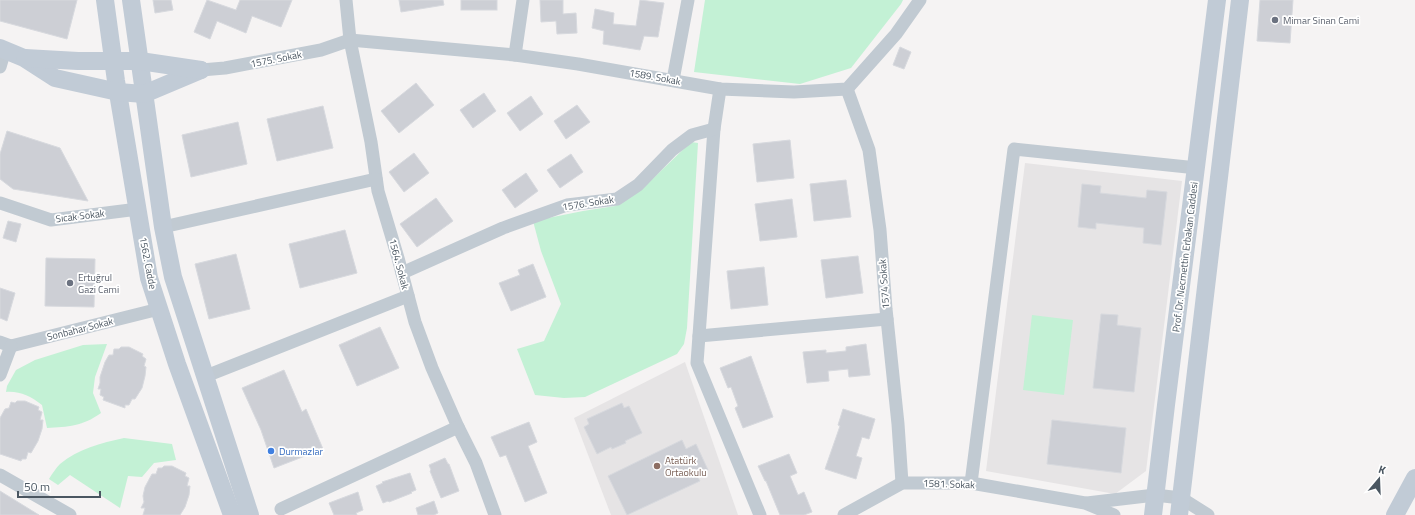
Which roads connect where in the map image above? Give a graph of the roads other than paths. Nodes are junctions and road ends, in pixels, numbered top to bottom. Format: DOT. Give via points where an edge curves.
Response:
graph roads {
  1 [pos="105,0"];
  2 [pos="131,0"];
  3 [pos="346,0"];
  4 [pos="523,0"];
  5 [pos="688,0"];
  6 [pos="920,0"];
  7 [pos="1217,0"];
  8 [pos="1240,0"];
  9 [pos="350,40"];
  10 [pos="2,55"];
  11 [pos="515,55"];
  12 [pos="24,58"];
  13 [pos="140,61"];
  14 [pos="113,62"];
  15 [pos="201,70"];
  16 [pos="673,80"];
  17 [pos="720,89"];
  18 [pos="847,89"];
  19 [pos="118,92"];
  20 [pos="144,94"];
  21 [pos="714,129"];
  22 [pos="1197,168"];
  23 [pos="376,179"];
  24 [pos="0,202"];
  25 [pos="138,209"];
  26 [pos="163,227"];
  27 [pos="402,273"];
  28 [pos="408,296"];
  29 [pos="159,309"];
  30 [pos="887,319"];
  31 [pos="699,336"];
  32 [pos="6,344"];
  33 [pos="0,375"];
  34 [pos="206,376"];
  35 [pos="458,428"];
  36 [pos="0,475"];
  37 [pos="902,483"];
  38 [pos="971,483"];
  39 [pos="1413,484"];
  40 [pos="1155,495"];
  41 [pos="1085,503"];
  42 [pos="1180,506"];
  43 [pos="281,509"];
  44 [pos="70,515"];
  45 [pos="232,515"];
  46 [pos="250,515"];
  47 [pos="495,515"];
  48 [pos="760,515"];
  49 [pos="844,515"];
  50 [pos="1114,515"];
  51 [pos="1153,515"];
  52 [pos="1208,515"];
  53 [pos="1395,515"];
  1 -- 14 [label="main road, 1562. Cadde"];
  2 -- 13 [label="main road"];
  3 -- 9 [label="street, 1564. Sokak"];
  4 -- 11 [label="street"];
  5 -- 16 [label="street"];
  6 -- 18 [label="street" via="896,34"];
  7 -- 22 [label="main road, Prof. Dr. Necmettin Erbakan Caddesi"];
  8 -- 42 [label="main road"];
  9 -- 11 [label="street, 1589. Sokak"];
  9 -- 15 [label="street, 1575. Sokak" via="321,50"];
  9 -- 23 [label="street, 1564. Sokak"];
  10 -- 12 [label="main road"];
  11 -- 16 [label="street, 1589. Sokak"];
  12 -- 14 [label="main road"];
  12 -- 19 [label="main road" via="55,78"];
  13 -- 14 [label="main road"];
  13 -- 15 [label="main road"];
  13 -- 20 [label="main road"];
  14 -- 19 [label="main road, 1562. Cadde"];
  15 -- 20 [label="main road"];
  16 -- 17 [label="street, 1589. Sokak"];
  17 -- 18 [label="street, 1589. Sokak" via="794,92"];
  17 -- 21 [label="street"];
  18 -- 30 [label="street, 1574 Sokak" via="869,150 880,230"];
  19 -- 20 [label="main road"];
  19 -- 25 [label="main road, 1562. Cadde"];
  20 -- 26 [label="main road"];
  21 -- 27 [label="street, 1576. Sokak" via="692,135 672,150 638,185 617,199 567,205 503,228"];
  21 -- 31 [label="street"];
  22 -- 38 [label="street" via="1014,149"];
  22 -- 40 [label="main road, Prof. Dr. Necmettin Erbakan Caddesi"];
  23 -- 26 [label="street"];
  23 -- 27 [label="street, 1564. Sokak"];
  24 -- 25 [label="street, Sıcak Sokak" via="51,220"];
  25 -- 29 [label="main road, 1562. Cadde" via="149,278"];
  26 -- 34 [label="main road" via="173,277"];
  27 -- 28 [label="street, 1564. Sokak"];
  28 -- 34 [label="street"];
  28 -- 35 [label="street, 1564. Sokak" via="432,368"];
  29 -- 32 [label="street, Sonbahar Sokak"];
  29 -- 45 [label="main road, 1562. Cadde"];
  30 -- 31 [label="street"];
  30 -- 37 [label="street, 1574 Sokak"];
  31 -- 48 [label="street" via="697,363"];
  32 -- 33 [label="street"];
  34 -- 46 [label="main road"];
  35 -- 43 [label="street"];
  35 -- 47 [label="street, 1564. Sokak" via="476,463"];
  36 -- 44 [label="street"];
  37 -- 38 [label="street, 1581. Sokak"];
  37 -- 49 [label="street, 1581. Sokak"];
  38 -- 41 [label="street, 1581. Sokak"];
  39 -- 53 [label="main road"];
  40 -- 41 [label="street"];
  40 -- 42 [label="street"];
  40 -- 51 [label="main road, Prof. Dr. Necmettin Erbakan Caddesi"];
  41 -- 50 [label="street"];
  42 -- 52 [label="street"];
}
